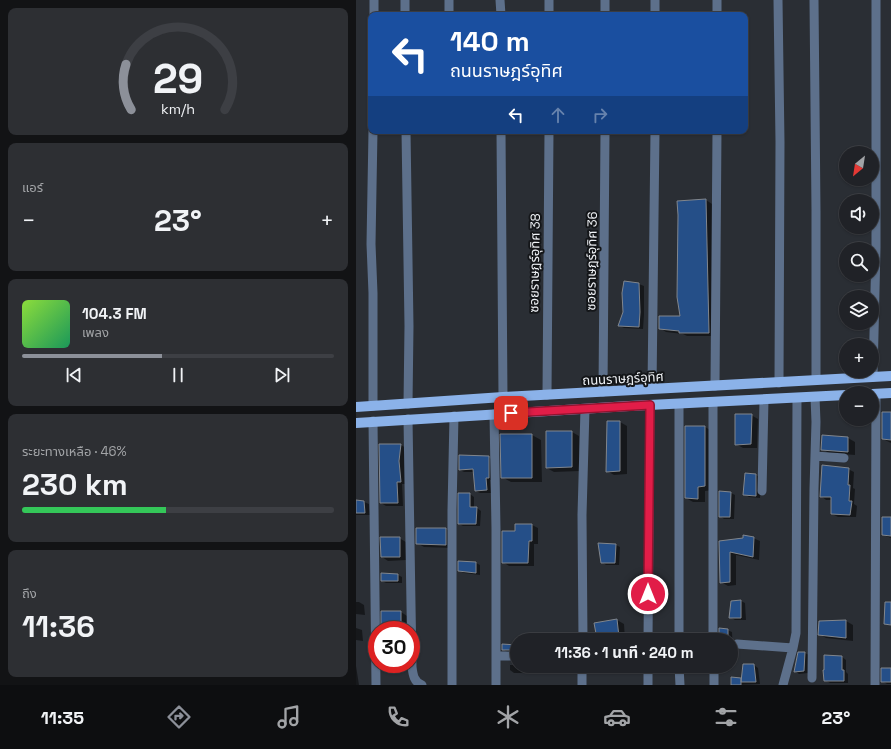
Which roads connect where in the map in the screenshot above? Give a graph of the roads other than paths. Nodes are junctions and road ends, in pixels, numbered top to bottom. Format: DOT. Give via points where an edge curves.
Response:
graph roads {
  1 [pos="374,0"];
  2 [pos="405,0"];
  3 [pos="449,0"];
  4 [pos="500,0"];
  5 [pos="549,0"];
  6 [pos="605,0"];
  7 [pos="655,0"];
  8 [pos="717,0"];
  9 [pos="778,0"];
  10 [pos="814,0"];
  11 [pos="876,0"];
  12 [pos="374,12"];
  13 [pos="405,12"];
  14 [pos="449,12"];
  15 [pos="500,12"];
  16 [pos="549,12"];
  17 [pos="605,12"];
  18 [pos="655,12"];
  19 [pos="717,12"];
  20 [pos="373,134"];
  21 [pos="406,134"];
  22 [pos="501,134"];
  23 [pos="549,134"];
  24 [pos="605,134"];
  25 [pos="655,134"];
  26 [pos="717,134"];
  27 [pos="874,338"];
  28 [pos="891,376"];
  29 [pos="879,377"];
  30 [pos="854,378"];
  31 [pos="816,380"];
  32 [pos="779,383"];
  33 [pos="715,386"];
  34 [pos="652,389"];
  35 [pos="603,392"];
  36 [pos="891,393"];
  37 [pos="879,394"];
  38 [pos="546,395"];
  39 [pos="839,396"];
  40 [pos="503,397"];
  41 [pos="815,397"];
  42 [pos="797,398"];
  43 [pos="764,400"];
  44 [pos="713,403"];
  45 [pos="408,404"];
  46 [pos="679,404"];
  47 [pos="650,405"];
  48 [pos="373,406"];
  49 [pos="356,407"];
  50 [pos="585,409"];
  51 [pos="494,414"];
  52 [pos="454,416"];
  53 [pos="408,419"];
  54 [pos="373,421"];
  55 [pos="356,423"];
  56 [pos="874,426"];
  57 [pos="815,456"];
  58 [pos="844,458"];
  59 [pos="762,491"];
  60 [pos="583,633"];
  61 [pos="648,633"];
  62 [pos="679,633"];
  63 [pos="713,633"];
  64 [pos="738,644"];
  65 [pos="794,648"];
  66 [pos="496,656"];
  67 [pos="510,656"];
  68 [pos="582,673"];
  69 [pos="648,673"];
  70 [pos="679,673"];
  71 [pos="714,673"];
  72 [pos="812,678"];
  73 [pos="376,685"];
  74 [pos="422,685"];
  75 [pos="452,685"];
  76 [pos="496,685"];
  77 [pos="582,685"];
  78 [pos="648,685"];
  79 [pos="680,685"];
  80 [pos="714,685"];
  81 [pos="783,685"];
  82 [pos="875,685"];
  1 -- 12 [label="street"];
  2 -- 13 [label="street"];
  3 -- 14 [label="street"];
  4 -- 15 [label="street"];
  5 -- 16 [label="street"];
  6 -- 17 [label="street"];
  7 -- 18 [label="street"];
  8 -- 19 [label="street"];
  9 -- 32 [label="street"];
  10 -- 31 [label="street"];
  11 -- 27 [label="street"];
  20 -- 48 [label="street"];
  21 -- 45 [label="street"];
  22 -- 40 [label="street"];
  23 -- 38 [label="street, ซอยราษฎร์อุทิศ 38"];
  24 -- 35 [label="street, ซอยราษฎร์อุทิศ 36"];
  25 -- 34 [label="street"];
  26 -- 33 [label="street"];
  28 -- 29 [label="main road, ถนนราษฎร์อุทิศ"];
  30 -- 31 [label="main road, ถนนราษฎร์อุทิศ"];
  31 -- 32 [label="main road, ถนนราษฎร์อุทิศ"];
  32 -- 33 [label="main road, ถนนราษฎร์อุทิศ"];
  33 -- 34 [label="main road, ถนนราษฎร์อุทิศ"];
  34 -- 35 [label="main road, ถนนราษฎร์อุทิศ"];
  35 -- 38 [label="main road, ถนนราษฎร์อุทิศ"];
  36 -- 37 [label="main road"];
  38 -- 40 [label="main road, ถนนราษฎร์อุทิศ"];
  39 -- 41 [label="main road"];
  40 -- 45 [label="main road, ถนนราษฎร์อุทิศ"];
  41 -- 42 [label="main road"];
  41 -- 57 [label="street"];
  42 -- 43 [label="main road"];
  42 -- 65 [label="street"];
  43 -- 44 [label="main road"];
  43 -- 59 [label="street"];
  44 -- 46 [label="main road"];
  44 -- 63 [label="street"];
  45 -- 48 [label="main road, ถนนราษฎร์อุทิศ"];
  46 -- 47 [label="main road"];
  46 -- 62 [label="street"];
  47 -- 50 [label="main road"];
  47 -- 61 [label="street"];
  48 -- 49 [label="main road, ถนนราษฎร์อุทิศ"];
  50 -- 51 [label="main road"];
  50 -- 60 [label="street" via="582,515"];
  51 -- 52 [label="main road"];
  51 -- 66 [label="street"];
  52 -- 53 [label="main road"];
  52 -- 75 [label="street"];
  53 -- 54 [label="main road"];
  53 -- 74 [label="street" via="412,668 413,676 418,684"];
  54 -- 55 [label="main road"];
  54 -- 73 [label="street"];
  56 -- 82 [label="street"];
  57 -- 58 [label="street"];
  57 -- 72 [label="street"];
  64 -- 65 [label="street"];
  65 -- 81 [label="street"];
  66 -- 67 [label="street"];
  66 -- 76 [label="street"];
  68 -- 77 [label="street"];
  69 -- 78 [label="street"];
  70 -- 79 [label="street"];
  71 -- 80 [label="street"];
}
